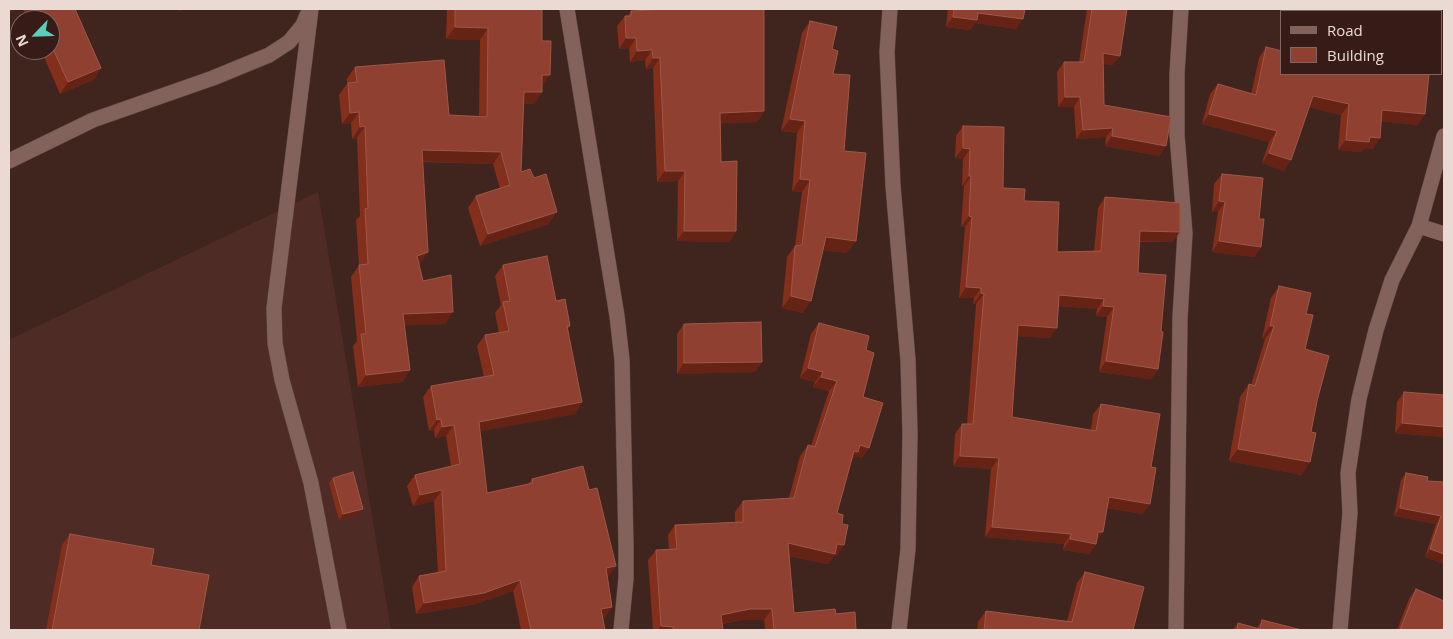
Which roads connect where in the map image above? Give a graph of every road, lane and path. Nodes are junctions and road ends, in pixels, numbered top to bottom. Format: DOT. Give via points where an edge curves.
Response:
graph roads {
  1 [pos="310,9"];
  2 [pos="567,9"];
  3 [pos="890,9"];
  4 [pos="1181,9"];
  5 [pos="1444,136"];
  6 [pos="9,160"];
  7 [pos="1419,226"];
  8 [pos="1444,234"];
  9 [pos="339,630"];
  10 [pos="621,630"];
  11 [pos="899,630"];
  12 [pos="1176,630"];
  13 [pos="1340,630"];
  1 -- 6 [label="street" via="303,25 288,42 269,55 93,120"];
  1 -- 9 [label="street" via="274,308 275,343 282,380 312,483"];
  2 -- 10 [label="street" via="622,360 626,545"];
  3 -- 11 [label="street" via="887,52 893,186 909,406 908,549"];
  4 -- 12 [label="street" via="1177,135 1185,233 1180,328"];
  5 -- 7 [label="street"];
  7 -- 8 [label="street"];
  7 -- 13 [label="street" via="1392,280 1359,399 1348,473 1350,513"];
}
